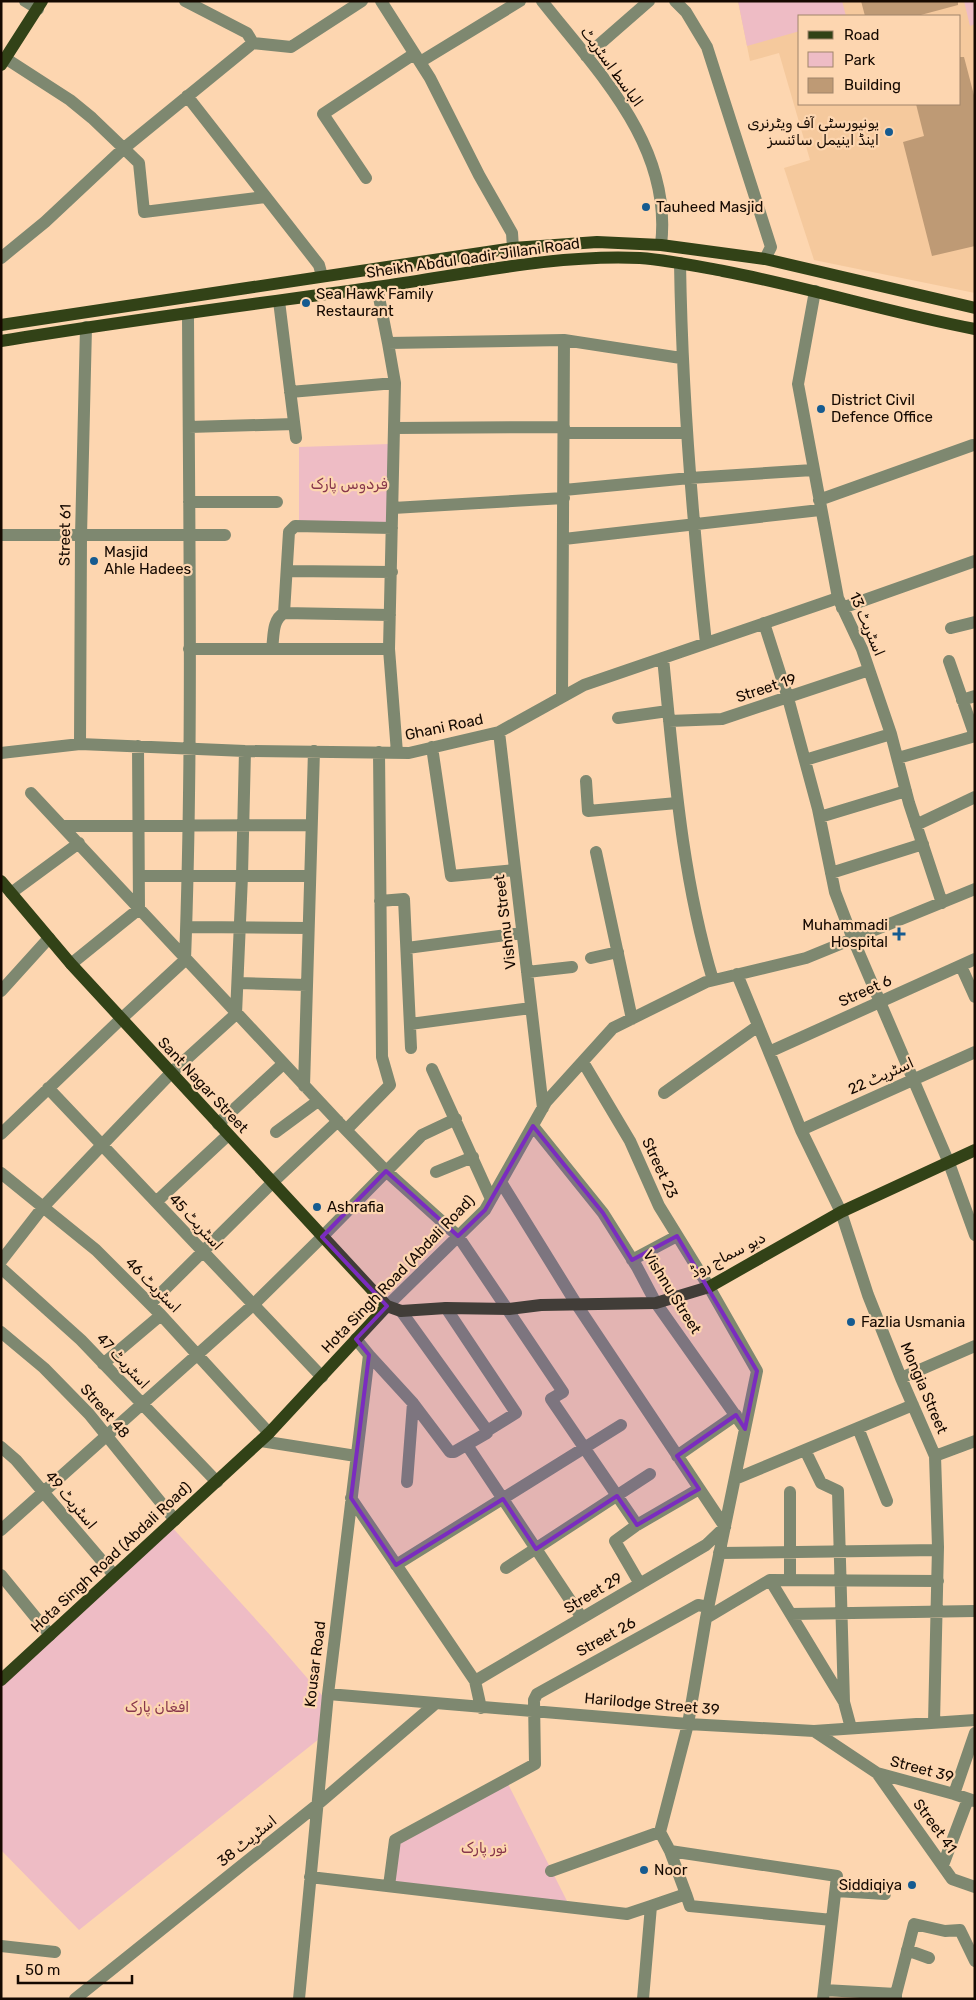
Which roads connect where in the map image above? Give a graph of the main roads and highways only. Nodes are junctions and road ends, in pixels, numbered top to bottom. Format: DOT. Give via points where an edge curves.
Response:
graph roads {
  1 [pos="40,5"];
  2 [pos="3,61"];
  3 [pos="975,308"];
  4 [pos="1,325"];
  5 [pos="975,329"];
  6 [pos="1,341"];
  7 [pos="1,881"];
  8 [pos="975,1150"];
  9 [pos="387,1306"];
  10 [pos="1,1680"];
  1 -- 2 [label="main road"];
  3 -- 4 [label="main road, Sheikh Abdul Qadir Jillani Road" via="765,259 661,244 597,242 513,248"];
  5 -- 6 [label="main road, Sheikh Abdul Qadir Jillani Road" via="815,291 641,258 567,260"];
  7 -- 9 [label="main road, Sant Nagar Street" via="71,964"];
  8 -- 9 [label="main road, دیو سماج روڈ" via="840,1212 709,1287 656,1302 401,1311"];
  9 -- 10 [label="main road, Hota Singh Road (Abdali Road)" via="265,1437"];
}
